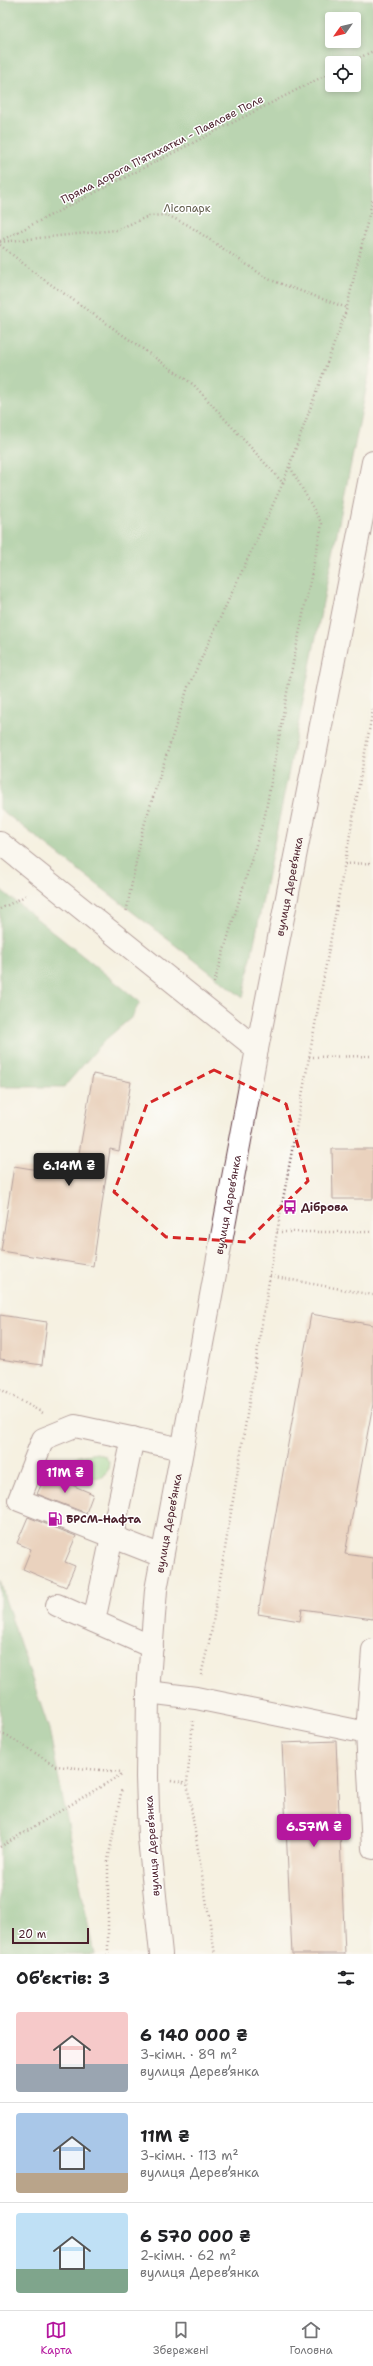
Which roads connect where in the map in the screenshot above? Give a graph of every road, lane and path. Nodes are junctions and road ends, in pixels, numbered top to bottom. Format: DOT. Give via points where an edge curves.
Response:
graph roads {
  1 [pos="373,51"];
  2 [pos="361,57"];
  3 [pos="325,76"];
  4 [pos="373,198"];
  5 [pos="0,243"];
  6 [pos="347,308"];
  7 [pos="373,462"];
  8 [pos="289,465"];
  9 [pos="283,482"];
  10 [pos="373,709"];
  11 [pos="0,843"];
  12 [pos="373,863"];
  13 [pos="345,864"];
  14 [pos="122,940"];
  15 [pos="206,1009"];
  16 [pos="256,1049"];
  17 [pos="373,1056"];
  18 [pos="309,1057"];
  19 [pos="277,1232"];
  20 [pos="373,1232"];
  21 [pos="270,1276"];
  22 [pos="373,1295"];
  23 [pos="0,1389"];
  24 [pos="75,1426"];
  25 [pos="133,1438"];
  26 [pos="182,1449"];
  27 [pos="113,1537"];
  28 [pos="162,1556"];
  29 [pos="58,1605"];
  30 [pos="94,1621"];
  31 [pos="152,1647"];
  32 [pos="373,1650"];
  33 [pos="148,1692"];
  34 [pos="196,1698"];
  35 [pos="367,1733"];
  36 [pos="0,1734"];
  37 [pos="125,1772"];
  38 [pos="123,1780"];
  39 [pos="122,1787"];
  40 [pos="0,1847"];
  41 [pos="373,1848"];
  42 [pos="108,1954"];
  43 [pos="161,1954"];
  44 [pos="215,1954"];
  1 -- 2 [label="path"];
  3 -- 5 [label="path, Пряма дорога П'ятихатки - Павлове Поле"];
  4 -- 6 [label="path"];
  5 -- 6 [label="path" via="116,230 149,216 167,215 188,225 268,279"];
  5 -- 9 [label="path" via="39,276 194,385"];
  6 -- 8 [label="path"];
  7 -- 16 [label="main road, вулиця Дерев’янка"];
  8 -- 9 [label="path"];
  8 -- 15 [label="path" via="322,524 288,687 265,815"];
  9 -- 14 [label="path" via="188,687 142,832"];
  10 -- 13 [label="path"];
  11 -- 14 [label="main road"];
  12 -- 13 [label="path"];
  13 -- 18 [label="path"];
  14 -- 15 [label="main road"];
  15 -- 16 [label="main road"];
  16 -- 26 [label="main road, вулиця Дерев’янка"];
  17 -- 18 [label="path"];
  18 -- 19 [label="path"];
  19 -- 20 [label="path"];
  19 -- 21 [label="path"];
  21 -- 22 [label="path"];
  21 -- 34 [label="path" via="211,1634"];
  23 -- 24 [label="path" via="38,1410"];
  24 -- 25 [label="main road"];
  24 -- 27 [label="main road" via="43,1439 19,1500"];
  25 -- 26 [label="main road"];
  25 -- 27 [label="main road"];
  26 -- 28 [label="main road, вулиця Дерев’янка"];
  27 -- 28 [label="main road"];
  27 -- 30 [label="main road"];
  28 -- 31 [label="main road, вулиця Дерев’янка" via="156,1590"];
  29 -- 30 [label="main road"];
  30 -- 31 [label="main road"];
  31 -- 33 [label="main road, вулиця Дерев’янка"];
  32 -- 35 [label="main road"];
  33 -- 34 [label="main road"];
  33 -- 43 [label="main road, вулиця Дерев’янка" via="149,1838"];
  34 -- 35 [label="main road"];
  34 -- 44 [label="path" via="187,1783"];
  35 -- 41 [label="main road"];
  36 -- 37 [label="path" via="8,1736 56,1766"];
  37 -- 38 [label="path"];
  37 -- 40 [label="path"];
  39 -- 42 [label="path" via="108,1860"];
}
